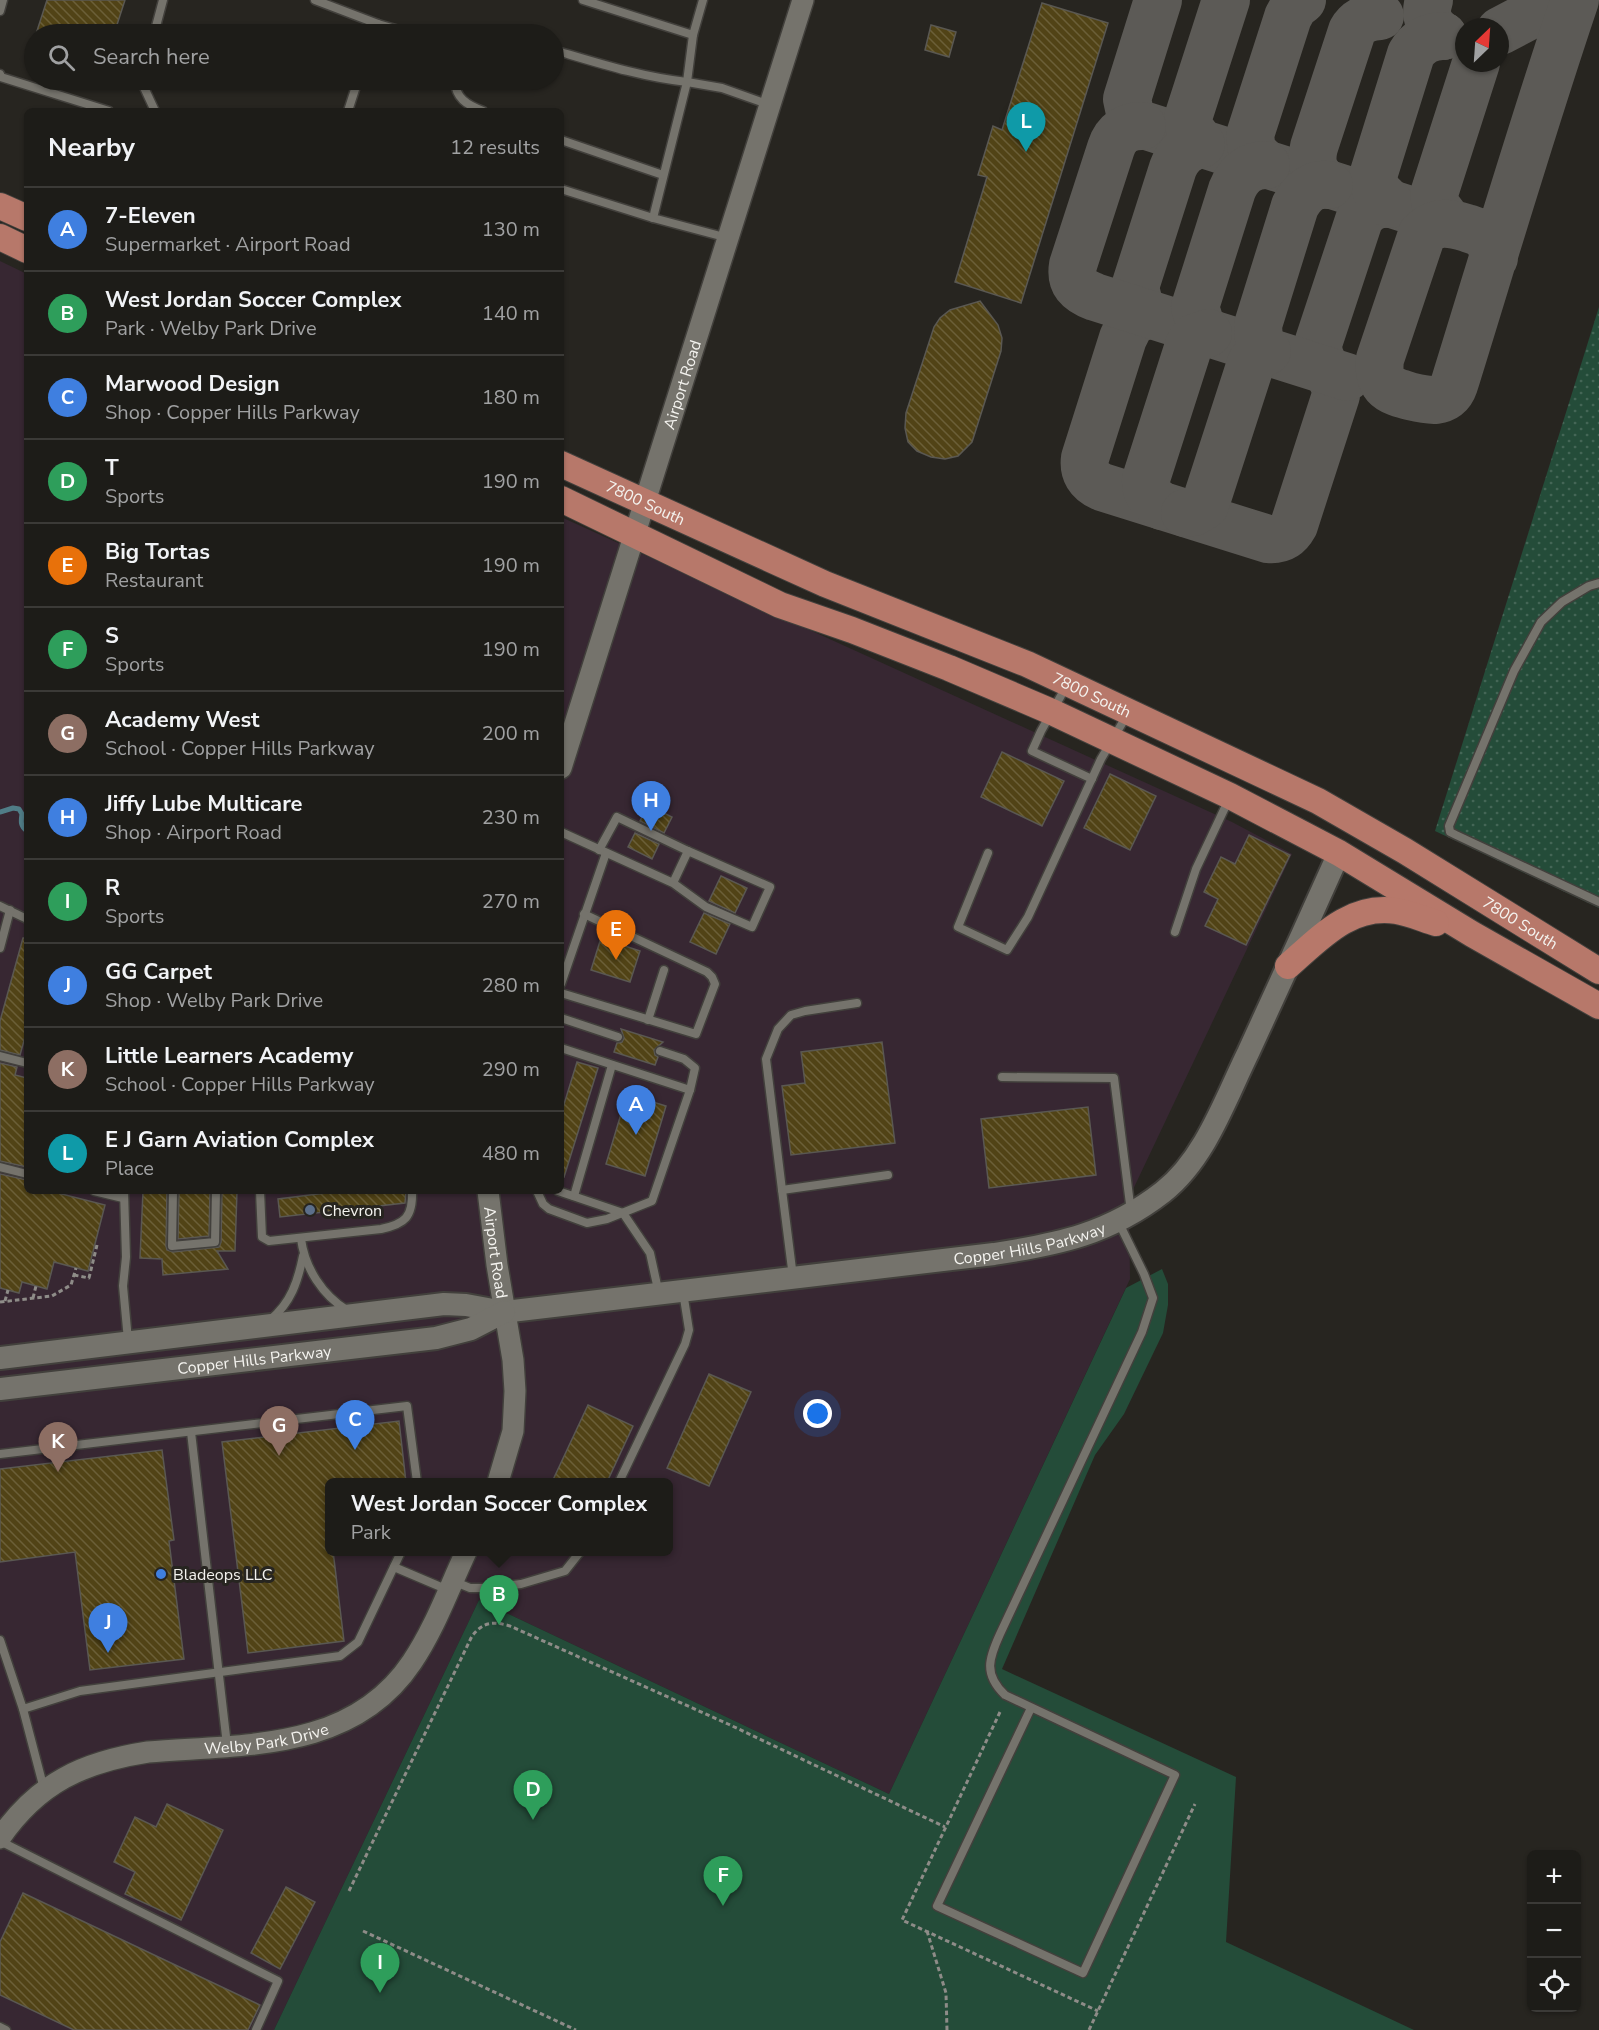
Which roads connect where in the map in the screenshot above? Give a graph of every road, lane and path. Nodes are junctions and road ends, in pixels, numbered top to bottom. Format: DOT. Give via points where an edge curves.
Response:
graph roads {
  1 [pos="3,0"];
  2 [pos="163,0"];
  3 [pos="315,0"];
  4 [pos="583,0"];
  5 [pos="703,0"];
  6 [pos="803,0"];
  7 [pos="0,11"];
  8 [pos="157,24"];
  9 [pos="378,24"];
  10 [pos="693,35"];
  11 [pos="564,53"];
  12 [pos="0,74"];
  13 [pos="687,82"];
  14 [pos="24,84"];
  15 [pos="42,90"];
  16 [pos="145,90"];
  17 [pos="355,90"];
  18 [pos="456,90"];
  19 [pos="770,105"];
  20 [pos="99,108"];
  21 [pos="154,108"];
  22 [pos="349,108"];
  23 [pos="474,108"];
  24 [pos="564,141"];
  25 [pos="663,175"];
  26 [pos="564,190"];
  27 [pos="0,206"];
  28 [pos="24,217"];
  29 [pos="653,218"];
  30 [pos="0,237"];
  31 [pos="729,238"];
  32 [pos="24,249"];
  33 [pos="564,465"];
  34 [pos="564,500"];
  35 [pos="645,501"];
  36 [pos="635,534"];
  37 [pos="1599,583"];
  38 [pos="1068,684"];
  39 [pos="1052,712"];
  40 [pos="1128,712"];
  41 [pos="1112,740"];
  42 [pos="564,759"];
  43 [pos="1092,779"];
  44 [pos="1230,796"];
  45 [pos="564,833"];
  46 [pos="603,851"];
  47 [pos="688,851"];
  48 [pos="988,853"];
  49 [pos="1339,853"];
  50 [pos="672,883"];
  51 [pos="1599,902"];
  52 [pos="0,906"];
  53 [pos="10,910"];
  54 [pos="584,914"];
  55 [pos="24,917"];
  56 [pos="1175,932"];
  57 [pos="1472,934"];
  58 [pos="1538,935"];
  59 [pos="0,948"];
  60 [pos="1288,966"];
  61 [pos="664,970"];
  62 [pos="1599,971"];
  63 [pos="564,975"];
  64 [pos="564,994"];
  65 [pos="857,1004"];
  66 [pos="1599,1006"];
  67 [pos="564,1019"];
  68 [pos="648,1020"];
  69 [pos="618,1037"];
  70 [pos="564,1049"];
  71 [pos="660,1051"];
  72 [pos="0,1056"];
  73 [pos="24,1062"];
  74 [pos="612,1065"];
  75 [pos="1002,1077"];
  76 [pos="690,1090"];
  77 [pos="0,1167"];
  78 [pos="24,1173"];
  79 [pos="888,1175"];
  80 [pos="782,1190"];
  81 [pos="564,1193"];
  82 [pos="173,1194"];
  83 [pos="216,1194"];
  84 [pos="260,1194"];
  85 [pos="412,1194"];
  86 [pos="488,1194"];
  87 [pos="538,1194"];
  88 [pos="123,1195"];
  89 [pos="574,1196"];
  90 [pos="623,1213"];
  91 [pos="1125,1217"];
  92 [pos="301,1239"];
  93 [pos="97,1245"];
  94 [pos="303,1256"];
  95 [pos="76,1268"];
  96 [pos="74,1275"];
  97 [pos="793,1277"];
  98 [pos="36,1286"];
  99 [pos="8,1290"];
  100 [pos="683,1291"];
  101 [pos="659,1294"];
  102 [pos="33,1298"];
  103 [pos="5,1301"];
  104 [pos="0,1302"];
  105 [pos="504,1312"];
  106 [pos="354,1314"];
  107 [pos="264,1324"];
  108 [pos="128,1343"];
  109 [pos="0,1358"];
  110 [pos="0,1389"];
  111 [pos="191,1432"];
  112 [pos="0,1454"];
  113 [pos="416,1478"];
  114 [pos="499,1478"];
  115 [pos="621,1478"];
  116 [pos="399,1556"];
  117 [pos="464,1556"];
  118 [pos="576,1556"];
  119 [pos="394,1567"];
  120 [pos="450,1585"];
  121 [pos="0,1640"];
  122 [pos="219,1672"];
  123 [pos="1031,1708"];
  124 [pos="23,1709"];
  125 [pos="1000,1712"];
  126 [pos="227,1746"];
  127 [pos="44,1789"];
  128 [pos="1195,1804"];
  129 [pos="945,1827"];
  130 [pos="0,1840"];
  131 [pos="349,1892"];
  132 [pos="363,1931"];
  133 [pos="927,1931"];
  134 [pos="1098,2011"];
  135 [pos="0,2027"];
  136 [pos="6,2030"];
  137 [pos="256,2030"];
  138 [pos="576,2030"];
  139 [pos="947,2030"];
  140 [pos="1089,2030"];
  1 -- 7 [label="lane"];
  2 -- 8 [label="lane"];
  3 -- 9 [label="lane"];
  4 -- 10 [label="lane"];
  5 -- 10 [label="lane"];
  6 -- 19 [label="street, Airport Road"];
  10 -- 13 [label="lane"];
  11 -- 13 [label="lane" via="623,70"];
  12 -- 14 [label="lane"];
  13 -- 19 [label="lane" via="722,88"];
  13 -- 25 [label="lane"];
  15 -- 20 [label="lane"];
  16 -- 21 [label="lane"];
  17 -- 22 [label="lane"];
  18 -- 23 [label="lane"];
  19 -- 31 [label="street, Airport Road"];
  24 -- 25 [label="lane"];
  25 -- 29 [label="lane"];
  26 -- 29 [label="lane"];
  27 -- 28 [label="main road"];
  29 -- 31 [label="lane"];
  30 -- 32 [label="main road"];
  31 -- 35 [label="street, Airport Road"];
  33 -- 35 [label="main road, 7800 South"];
  34 -- 36 [label="main road, 7800 South"];
  35 -- 36 [label="street, Airport Road"];
  35 -- 38 [label="main road, 7800 South" via="825,584"];
  36 -- 39 [label="main road, 7800 South" via="780,605 938,663"];
  36 -- 42 [label="street, Airport Road"];
  37 -- 51 [label="lane" via="1562,602 1541,622 1514,671 1449,826 1450,832"];
  38 -- 39 [label="lane"];
  38 -- 40 [label="main road, 7800 South"];
  39 -- 41 [label="main road, 7800 South"];
  39 -- 43 [label="lane" via="1032,751"];
  40 -- 41 [label="lane"];
  40 -- 58 [label="main road, 7800 South" via="1318,801"];
  41 -- 43 [label="lane"];
  41 -- 44 [label="main road, 7800 South"];
  43 -- 48 [label="lane" via="1028,917 1007,950 958,927"];
  44 -- 49 [label="main road, 7800 South"];
  44 -- 56 [label="lane" via="1196,869"];
  45 -- 46 [label="lane"];
  46 -- 47 [label="lane" via="617,817"];
  46 -- 50 [label="lane"];
  46 -- 54 [label="lane"];
  47 -- 50 [label="lane"];
  47 -- 50 [label="lane" via="770,887 752,927 706,907"];
  49 -- 57 [label="main road, 7800 South"];
  49 -- 58 [label="main road" via="1352,846 1366,848 1438,890"];
  49 -- 60 [label="main road, Copper Hills Parkway"];
  52 -- 53 [label="lane"];
  53 -- 55 [label="lane"];
  53 -- 59 [label="lane"];
  54 -- 63 [label="lane"];
  54 -- 68 [label="lane" via="712,977 715,984 696,1034"];
  57 -- 60 [label="main road" via="1396,911 1364,912 1338,923"];
  57 -- 66 [label="main road, 7800 South"];
  58 -- 62 [label="main road, 7800 South"];
  60 -- 91 [label="main road, Copper Hills Parkway" via="1229,1092 1189,1166 1163,1191"];
  61 -- 68 [label="lane"];
  64 -- 68 [label="lane"];
  65 -- 80 [label="lane" via="791,1015 778,1029 766,1059"];
  67 -- 69 [label="lane"];
  70 -- 74 [label="lane"];
  71 -- 76 [label="lane" via="693,1064"];
  72 -- 73 [label="lane"];
  74 -- 76 [label="lane"];
  74 -- 89 [label="lane"];
  75 -- 91 [label="lane" via="1114,1078"];
  76 -- 90 [label="lane" via="652,1200"];
  77 -- 78 [label="lane"];
  79 -- 80 [label="lane"];
  80 -- 97 [label="lane"];
  81 -- 89 [label="lane"];
  82 -- 83 [label="lane" via="172,1246 215,1242"];
  84 -- 92 [label="lane" via="264,1240"];
  85 -- 92 [label="lane" via="409,1214 395,1226"];
  86 -- 105 [label="street, Airport Road"];
  87 -- 90 [label="lane" via="549,1209 587,1223"];
  88 -- 108 [label="lane" via="123,1286"];
  89 -- 90 [label="lane"];
  90 -- 101 [label="lane" via="650,1253"];
  91 -- 97 [label="main road, Copper Hills Parkway" via="1091,1234 1044,1246"];
  91 -- 123 [label="lane" via="1153,1298 1142,1332 989,1662 998,1688"];
  92 -- 94 [label="lane"];
  93 -- 96 [label="path" via="89,1278"];
  94 -- 106 [label="lane" via="328,1295"];
  94 -- 107 [label="lane" via="293,1293"];
  95 -- 96 [label="path"];
  96 -- 102 [label="path" via="71,1285 52,1296"];
  97 -- 100 [label="main road, Copper Hills Parkway"];
  98 -- 102 [label="path"];
  99 -- 103 [label="path"];
  100 -- 101 [label="main road, Copper Hills Parkway"];
  100 -- 115 [label="lane" via="689,1330 685,1344"];
  101 -- 105 [label="main road, Copper Hills Parkway"];
  102 -- 103 [label="path"];
  103 -- 104 [label="path"];
  105 -- 106 [label="main road, Copper Hills Parkway" via="444,1304"];
  105 -- 110 [label="main road, Copper Hills Parkway" via="471,1329 436,1338"];
  105 -- 114 [label="street" via="513,1360 515,1416"];
  106 -- 107 [label="main road, Copper Hills Parkway"];
  107 -- 108 [label="main road, Copper Hills Parkway"];
  108 -- 109 [label="main road, Copper Hills Parkway"];
  111 -- 112 [label="lane"];
  111 -- 113 [label="lane" via="407,1406"];
  111 -- 122 [label="lane"];
  116 -- 119 [label="lane"];
  117 -- 120 [label="street, Welby Park Drive"];
  118 -- 120 [label="lane" via="565,1571 521,1584 491,1588"];
  119 -- 120 [label="lane"];
  119 -- 122 [label="lane" via="358,1642 340,1656"];
  120 -- 126 [label="street, Welby Park Drive" via="412,1662 367,1708 311,1735"];
  121 -- 124 [label="lane"];
  122 -- 124 [label="lane" via="80,1691"];
  122 -- 126 [label="lane"];
  123 -- 123 [label="lane" via="1175,1775 1083,1973 937,1906"];
  124 -- 127 [label="lane"];
  125 -- 129 [label="path"];
  126 -- 127 [label="street, Welby Park Drive" via="126,1756 72,1773"];
  127 -- 130 [label="street, Welby Park Drive"];
  128 -- 134 [label="path"];
  129 -- 131 [label="path" via="510,1626 488,1622 472,1636"];
  129 -- 133 [label="path" via="902,1920"];
  130 -- 137 [label="lane" via="278,1981"];
  132 -- 138 [label="path"];
  133 -- 134 [label="path"];
  133 -- 139 [label="path" via="946,1993"];
  134 -- 140 [label="path"];
  135 -- 136 [label="lane"];
}
